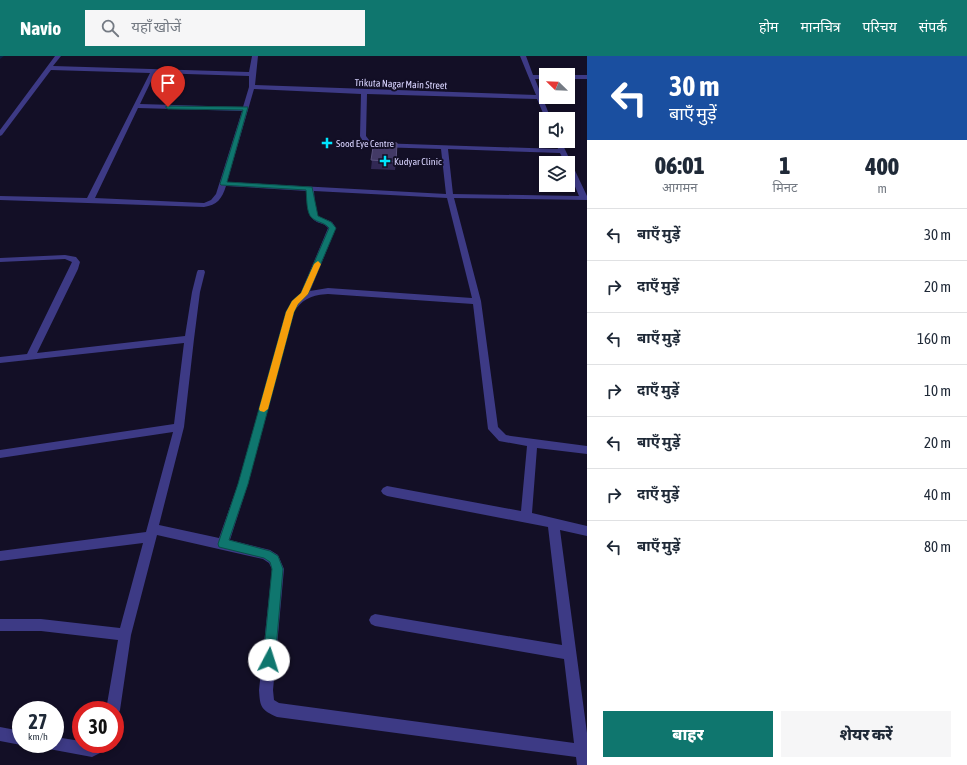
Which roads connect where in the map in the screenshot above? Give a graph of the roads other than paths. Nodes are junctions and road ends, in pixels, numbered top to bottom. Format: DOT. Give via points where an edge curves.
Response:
graph roads {
  1 [pos="58,56"];
  2 [pos="255,56"];
  3 [pos="523,56"];
  4 [pos="49,68"];
  5 [pos="153,72"];
  6 [pos="252,74"];
  7 [pos="531,77"];
  8 [pos="539,77"];
  9 [pos="575,77"];
  10 [pos="587,77"];
  11 [pos="252,87"];
  12 [pos="364,92"];
  13 [pos="538,97"];
  14 [pos="137,106"];
  15 [pos="246,109"];
  16 [pos="545,112"];
  17 [pos="0,134"];
  18 [pos="444,148"];
  19 [pos="561,148"];
  20 [pos="562,151"];
  21 [pos="224,184"];
  22 [pos="310,188"];
  23 [pos="450,196"];
  24 [pos="0,198"];
  25 [pos="586,198"];
  26 [pos="90,200"];
  27 [pos="0,260"];
  28 [pos="201,272"];
  29 [pos="304,294"];
  30 [pos="477,301"];
  31 [pos="189,339"];
  32 [pos="30,357"];
  33 [pos="0,360"];
  34 [pos="179,428"];
  35 [pos="532,444"];
  36 [pos="587,450"];
  37 [pos="0,454"];
  38 [pos="387,491"];
  39 [pos="526,517"];
  40 [pos="553,523"];
  41 [pos="587,531"];
  42 [pos="151,533"];
  43 [pos="223,544"];
  44 [pos="0,556"];
  45 [pos="375,620"];
  46 [pos="0,625"];
  47 [pos="125,635"];
  48 [pos="569,653"];
  49 [pos="114,701"];
  50 [pos="0,734"];
  51 [pos="12,736"];
  52 [pos="582,751"];
  53 [pos="584,765"];
  1 -- 4 [label="street"];
  2 -- 6 [label="street"];
  3 -- 7 [label="street"];
  4 -- 5 [label="street"];
  4 -- 17 [label="street"];
  5 -- 6 [label="street"];
  5 -- 14 [label="street"];
  6 -- 11 [label="street"];
  7 -- 8 [label="street"];
  7 -- 13 [label="street"];
  9 -- 10 [label="street"];
  11 -- 12 [label="street, Trikuta Nagar Main Street"];
  11 -- 15 [label="street"];
  12 -- 13 [label="street, Trikuta Nagar Main Street"];
  12 -- 18 [label="street" via="363,136 368,143"];
  13 -- 16 [label="street"];
  14 -- 15 [label="street"];
  14 -- 26 [label="street"];
  15 -- 21 [label="street"];
  18 -- 20 [label="street"];
  18 -- 23 [label="street"];
  19 -- 20 [label="street"];
  20 -- 25 [label="street"];
  21 -- 22 [label="street"];
  21 -- 26 [label="street" via="216,201 204,205"];
  22 -- 23 [label="street"];
  22 -- 29 [label="street" via="315,217 329,223 332,228"];
  23 -- 25 [label="street"];
  23 -- 30 [label="street"];
  24 -- 26 [label="street"];
  27 -- 32 [label="street" via="65,257 76,262"];
  28 -- 31 [label="street"];
  29 -- 30 [label="street" via="328,291"];
  29 -- 43 [label="street" via="290,312 243,484"];
  30 -- 35 [label="street" via="493,429 503,438"];
  31 -- 32 [label="street"];
  31 -- 34 [label="street"];
  32 -- 33 [label="street"];
  34 -- 37 [label="street"];
  34 -- 42 [label="street"];
  35 -- 36 [label="street"];
  35 -- 39 [label="street"];
  38 -- 39 [label="street"];
  39 -- 40 [label="street"];
  40 -- 41 [label="street"];
  40 -- 48 [label="street"];
  42 -- 43 [label="street"];
  42 -- 44 [label="street"];
  42 -- 47 [label="street"];
  43 -- 52 [label="street" via="266,554 274,559 278,569 266,690 267,704 277,710"];
  45 -- 48 [label="street"];
  46 -- 47 [label="street" via="41,625"];
  47 -- 49 [label="street"];
  48 -- 52 [label="street"];
  50 -- 51 [label="street"];
  52 -- 53 [label="street"];
}
